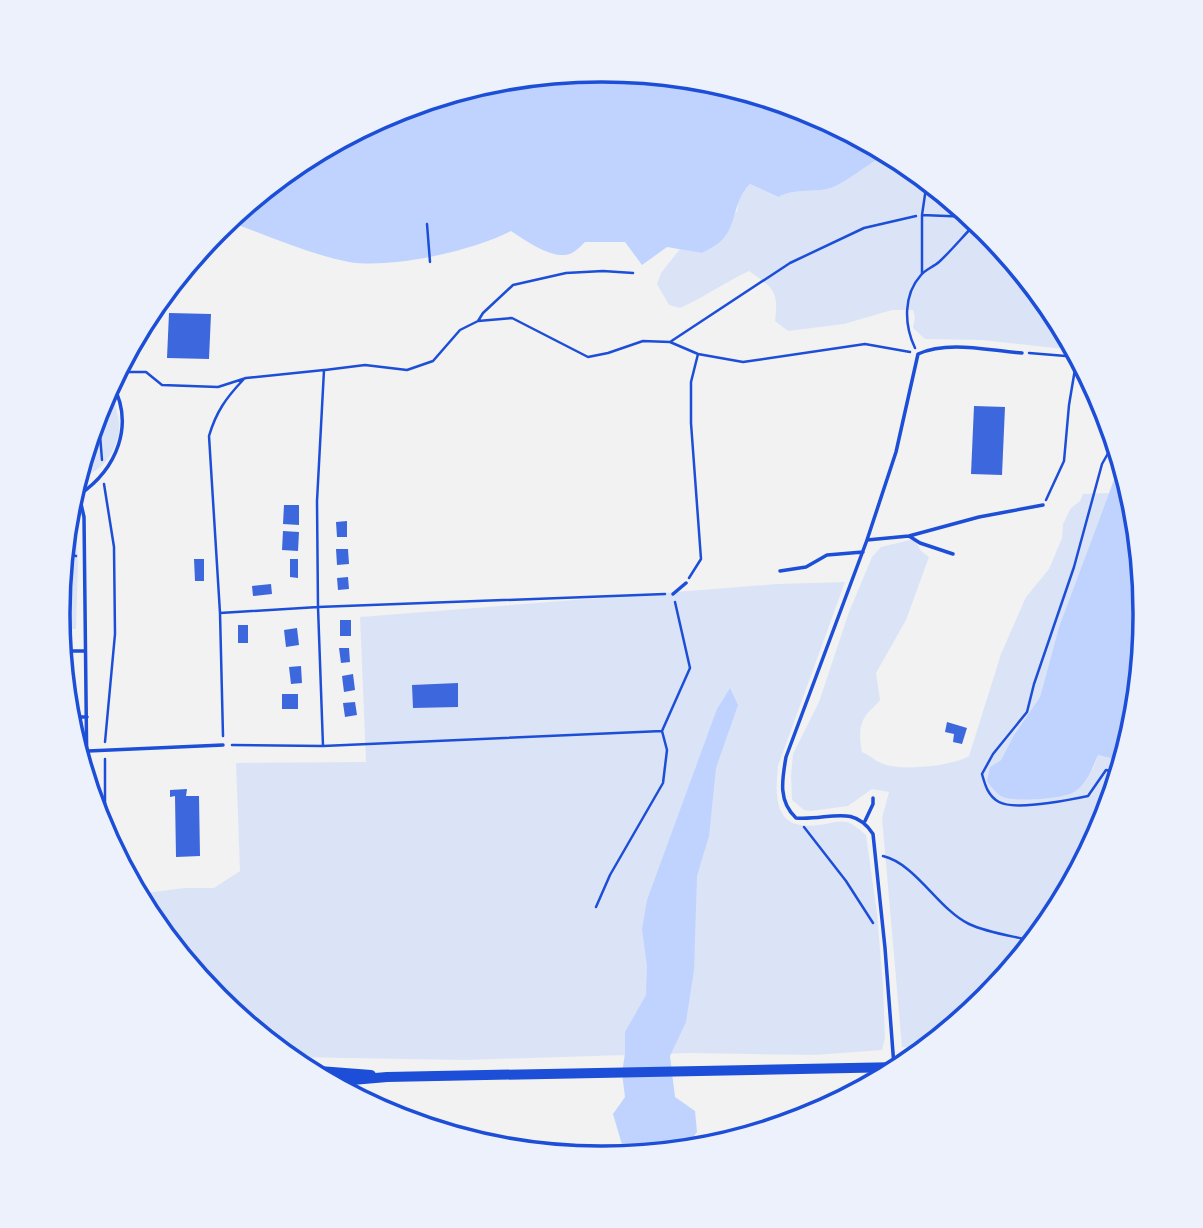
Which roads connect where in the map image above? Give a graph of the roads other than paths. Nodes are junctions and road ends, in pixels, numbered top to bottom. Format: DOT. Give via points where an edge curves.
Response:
graph roads {
  1 [pos="1023,353"];
  2 [pos="117,396"];
  3 [pos="85,490"];
  4 [pos="81,505"];
  5 [pos="1043,505"];
  6 [pos="909,536"];
  7 [pos="867,540"];
  8 [pos="863,552"];
  9 [pos="953,554"];
  10 [pos="780,571"];
  11 [pos="686,583"];
  12 [pos="673,594"];
  13 [pos="71,651"];
  14 [pos="84,651"];
  15 [pos="80,717"];
  16 [pos="87,717"];
  17 [pos="223,745"];
  18 [pos="88,751"];
  19 [pos="873,798"];
  20 [pos="865,821"];
  21 [pos="896,1057"];
  22 [pos="876,1068"];
  23 [pos="333,1072"];
  24 [pos="387,1077"];
  25 [pos="347,1080"];
  1 -- 7 [label="lane" via="974,348 929,349 918,354 896,452"];
  2 -- 3 [label="lane" via="124,425 121,439 102,475"];
  4 -- 14 [label="lane"];
  5 -- 6 [label="lane"];
  6 -- 7 [label="lane"];
  6 -- 9 [label="lane"];
  7 -- 8 [label="lane"];
  8 -- 10 [label="lane" via="827,555 806,567"];
  8 -- 20 [label="lane" via="786,757 782,794 796,818 850,815"];
  11 -- 12 [label="lane"];
  13 -- 14 [label="lane"];
  14 -- 16 [label="lane"];
  15 -- 16 [label="lane"];
  16 -- 18 [label="lane"];
  17 -- 18 [label="lane"];
  19 -- 20 [label="lane"];
  20 -- 21 [label="lane" via="873,834 876,855"];
  22 -- 24 [label="main road"];
  23 -- 24 [label="main road"];
  24 -- 25 [label="main road"];
}
